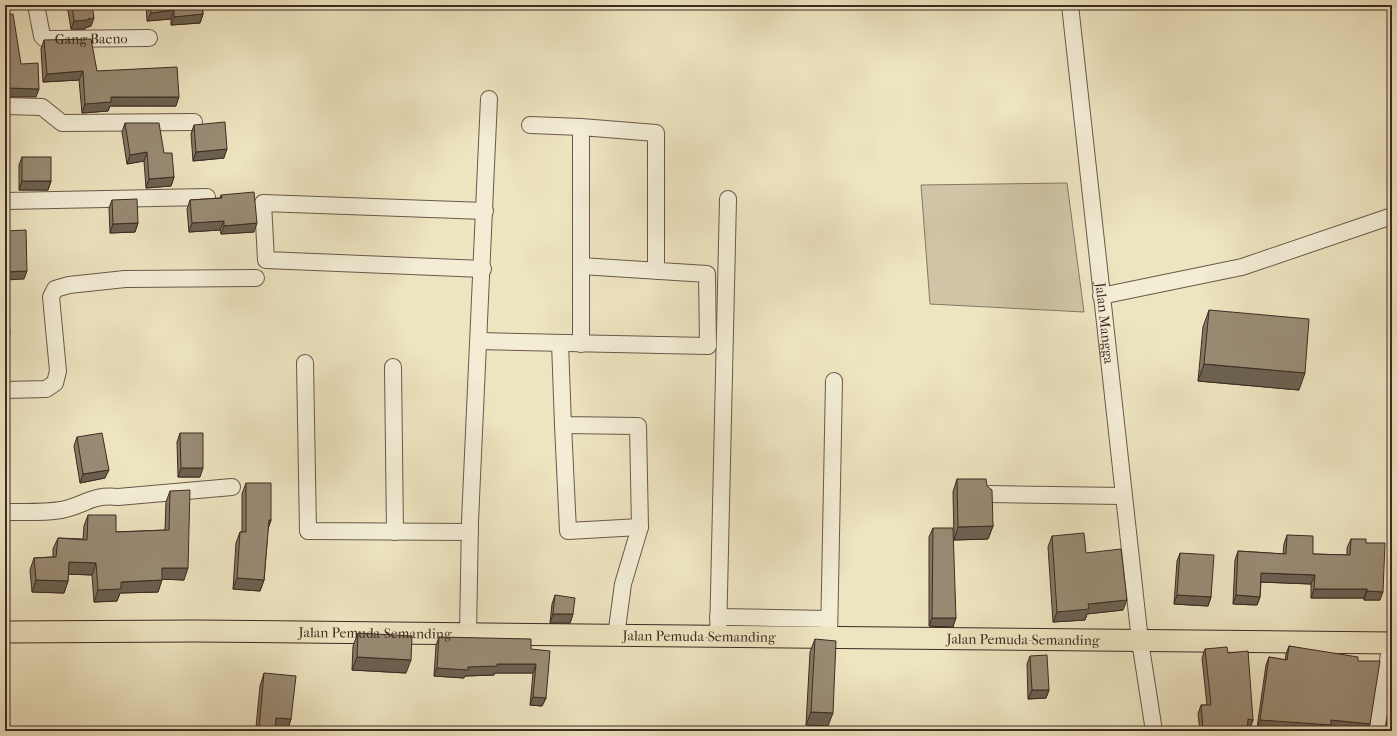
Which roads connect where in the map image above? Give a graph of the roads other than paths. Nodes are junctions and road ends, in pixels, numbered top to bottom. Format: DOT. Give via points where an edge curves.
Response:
graph roads {
  1 [pos="36,5"];
  2 [pos="1070,5"];
  3 [pos="149,38"];
  4 [pos="489,99"];
  5 [pos="5,106"];
  6 [pos="194,122"];
  7 [pos="530,125"];
  8 [pos="581,127"];
  9 [pos="207,197"];
  10 [pos="728,199"];
  11 [pos="5,201"];
  12 [pos="485,211"];
  13 [pos="1392,216"];
  14 [pos="581,266"];
  15 [pos="483,269"];
  16 [pos="656,271"];
  17 [pos="256,278"];
  18 [pos="1101,296"];
  19 [pos="479,341"];
  20 [pos="560,343"];
  21 [pos="581,344"];
  22 [pos="305,363"];
  23 [pos="393,368"];
  24 [pos="834,381"];
  25 [pos="5,390"];
  26 [pos="563,425"];
  27 [pos="232,487"];
  28 [pos="990,494"];
  29 [pos="1123,496"];
  30 [pos="5,512"];
  31 [pos="640,527"];
  32 [pos="396,532"];
  33 [pos="470,532"];
  34 [pos="718,627"];
  35 [pos="829,628"];
  36 [pos="5,632"];
  37 [pos="468,634"];
  38 [pos="616,636"];
  39 [pos="1140,641"];
  40 [pos="1391,643"];
  41 [pos="1154,731"];
  42 [pos="1376,731"];
  1 -- 3 [label="street, Gang Baeno" via="42,36 45,39"];
  2 -- 18 [label="street, Jalan Mangga"];
  4 -- 12 [label="street"];
  5 -- 6 [label="street" via="42,107 62,123"];
  7 -- 8 [label="street"];
  8 -- 14 [label="street"];
  8 -- 16 [label="street" via="656,133"];
  9 -- 11 [label="street"];
  10 -- 34 [label="street"];
  12 -- 15 [label="street"];
  12 -- 15 [label="street" via="263,203 266,260"];
  13 -- 18 [label="street" via="1242,267"];
  14 -- 16 [label="street"];
  14 -- 21 [label="street"];
  15 -- 19 [label="street"];
  16 -- 21 [label="street" via="707,274 708,346"];
  17 -- 25 [label="street" via="125,279 55,289 51,297 58,371 54,383 46,390"];
  18 -- 29 [label="street, Jalan Mangga"];
  19 -- 20 [label="street"];
  19 -- 33 [label="street"];
  20 -- 21 [label="street"];
  20 -- 26 [label="street"];
  22 -- 32 [label="street" via="308,531"];
  23 -- 32 [label="street"];
  24 -- 35 [label="street"];
  26 -- 31 [label="street" via="638,426"];
  26 -- 31 [label="street" via="568,531"];
  27 -- 30 [label="street" via="118,497 106,495 62,510"];
  28 -- 29 [label="street"];
  29 -- 39 [label="street, Jalan Mangga"];
  31 -- 38 [label="street" via="623,584"];
  32 -- 33 [label="street"];
  33 -- 37 [label="street"];
  34 -- 35 [label="main road, Jalan Pemuda-Semanding"];
  34 -- 38 [label="main road, Jalan Pemuda-Semanding"];
  35 -- 39 [label="main road, Jalan Pemuda-Semanding"];
  36 -- 37 [label="main road, Jalan Pemuda-Semanding"];
  37 -- 38 [label="main road, Jalan Pemuda-Semanding"];
  39 -- 40 [label="main road, Jalan Pemuda-Semanding"];
  39 -- 41 [label="street, Jalan Mangga"];
  40 -- 42 [label="street"];
}
